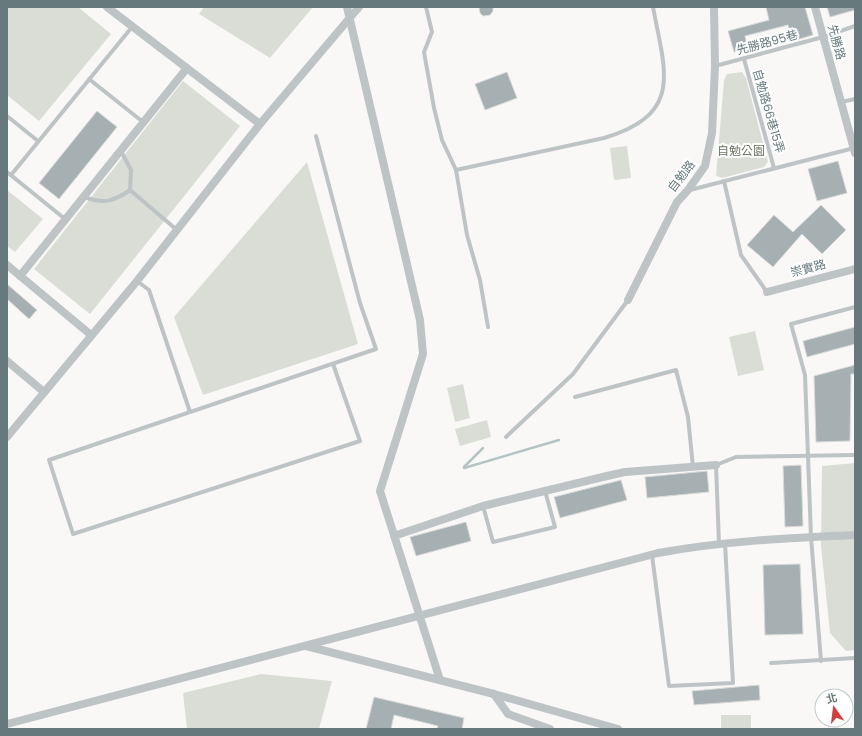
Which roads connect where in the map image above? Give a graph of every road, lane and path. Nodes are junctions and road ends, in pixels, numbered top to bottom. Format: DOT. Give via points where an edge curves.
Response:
graph roads {
  1 [pos="107,7"];
  2 [pos="347,7"];
  3 [pos="359,7"];
  4 [pos="426,7"];
  5 [pos="653,7"];
  6 [pos="714,7"];
  7 [pos="815,7"];
  8 [pos="350,18"];
  9 [pos="133,26"];
  10 [pos="855,26"];
  11 [pos="823,37"];
  12 [pos="744,59"];
  13 [pos="715,66"];
  14 [pos="187,68"];
  15 [pos="89,80"];
  16 [pos="855,99"];
  17 [pos="841,102"];
  18 [pos="7,116"];
  19 [pos="143,122"];
  20 [pos="260,124"];
  21 [pos="316,136"];
  22 [pos="38,141"];
  23 [pos="855,150"];
  24 [pos="121,151"];
  25 [pos="774,168"];
  26 [pos="456,170"];
  27 [pos="9,173"];
  28 [pos="724,181"];
  29 [pos="130,190"];
  30 [pos="688,190"];
  31 [pos="84,196"];
  32 [pos="66,219"];
  33 [pos="177,230"];
  34 [pos="7,265"];
  35 [pos="855,269"];
  36 [pos="20,276"];
  37 [pos="137,281"];
  38 [pos="767,292"];
  39 [pos="628,300"];
  40 [pos="855,306"];
  41 [pos="488,327"];
  42 [pos="91,335"];
  43 [pos="7,360"];
  44 [pos="332,364"];
  45 [pos="44,392"];
  46 [pos="575,397"];
  47 [pos="190,412"];
  48 [pos="7,437"];
  49 [pos="506,437"];
  50 [pos="808,455"];
  51 [pos="855,455"];
  52 [pos="716,465"];
  53 [pos="693,467"];
  54 [pos="545,491"];
  55 [pos="483,506"];
  56 [pos="855,535"];
  57 [pos="394,536"];
  58 [pos="811,537"];
  59 [pos="722,544"];
  60 [pos="652,555"];
  61 [pos="420,614"];
  62 [pos="303,646"];
  63 [pos="855,658"];
  64 [pos="821,661"];
  65 [pos="771,663"];
  66 [pos="440,680"];
  67 [pos="494,694"];
  68 [pos="7,724"];
  69 [pos="550,729"];
  70 [pos="618,729"];
  1 -- 9 [label="street"];
  2 -- 8 [label="street"];
  3 -- 8 [label="street"];
  4 -- 26 [label="lane" via="432,32 424,52 434,108 442,140"];
  5 -- 26 [label="lane" via="665,72 663,94 654,110 639,124 604,138"];
  6 -- 13 [label="street, 自勉路"];
  7 -- 11 [label="street, 先勝路"];
  8 -- 20 [label="street"];
  8 -- 57 [label="street" via="420,320 423,354 380,491"];
  9 -- 14 [label="street"];
  9 -- 15 [label="lane"];
  10 -- 11 [label="lane, 先勝路95巷"];
  11 -- 12 [label="lane, 先勝路95巷"];
  11 -- 17 [label="street, 先勝路"];
  12 -- 13 [label="lane, 先勝路95巷"];
  12 -- 25 [label="lane, 自勉路66巷15弄"];
  13 -- 30 [label="street, 自勉路" via="712,133 705,166"];
  14 -- 19 [label="street"];
  14 -- 20 [label="street"];
  15 -- 19 [label="lane"];
  15 -- 22 [label="lane"];
  16 -- 17 [label="lane"];
  17 -- 23 [label="street, 先勝路"];
  18 -- 22 [label="lane"];
  19 -- 24 [label="street"];
  20 -- 33 [label="street"];
  21 -- 44 [label="lane" via="360,303 376,349"];
  22 -- 27 [label="lane"];
  23 -- 25 [label="lane"];
  24 -- 29 [label="lane" via="131,170"];
  24 -- 31 [label="street"];
  25 -- 28 [label="lane"];
  26 -- 41 [label="lane" via="467,235 480,280"];
  27 -- 32 [label="lane"];
  28 -- 30 [label="lane"];
  28 -- 38 [label="lane" via="741,255"];
  29 -- 31 [label="lane" via="116,200 97,202"];
  29 -- 33 [label="lane"];
  30 -- 39 [label="street, 自勉路" via="677,202"];
  31 -- 32 [label="street"];
  32 -- 36 [label="street"];
  33 -- 37 [label="street"];
  34 -- 36 [label="street"];
  35 -- 38 [label="street, 崇實路"];
  36 -- 42 [label="street"];
  37 -- 42 [label="street"];
  37 -- 47 [label="lane" via="149,290"];
  39 -- 49 [label="lane" via="573,374"];
  40 -- 50 [label="lane" via="791,324 805,375"];
  42 -- 45 [label="street"];
  43 -- 45 [label="street"];
  44 -- 47 [label="lane"];
  44 -- 47 [label="lane" via="360,441 73,534 49,460"];
  45 -- 48 [label="street"];
  46 -- 53 [label="lane" via="676,370 688,417"];
  50 -- 51 [label="lane"];
  50 -- 52 [label="lane" via="736,457"];
  50 -- 58 [label="lane"];
  52 -- 53 [label="street"];
  52 -- 59 [label="lane"];
  53 -- 54 [label="street" via="626,472"];
  54 -- 55 [label="street"];
  54 -- 55 [label="lane" via="555,526 493,542"];
  55 -- 57 [label="street"];
  56 -- 58 [label="street"];
  57 -- 61 [label="street"];
  58 -- 59 [label="street"];
  58 -- 64 [label="lane"];
  59 -- 60 [label="street" via="689,547"];
  59 -- 60 [label="lane" via="733,683 669,686"];
  60 -- 61 [label="street"];
  61 -- 62 [label="street"];
  61 -- 66 [label="street"];
  62 -- 66 [label="street"];
  62 -- 68 [label="street"];
  63 -- 64 [label="lane"];
  64 -- 65 [label="lane"];
  66 -- 67 [label="street"];
  67 -- 69 [label="street" via="508,714"];
  67 -- 70 [label="street"];
}
